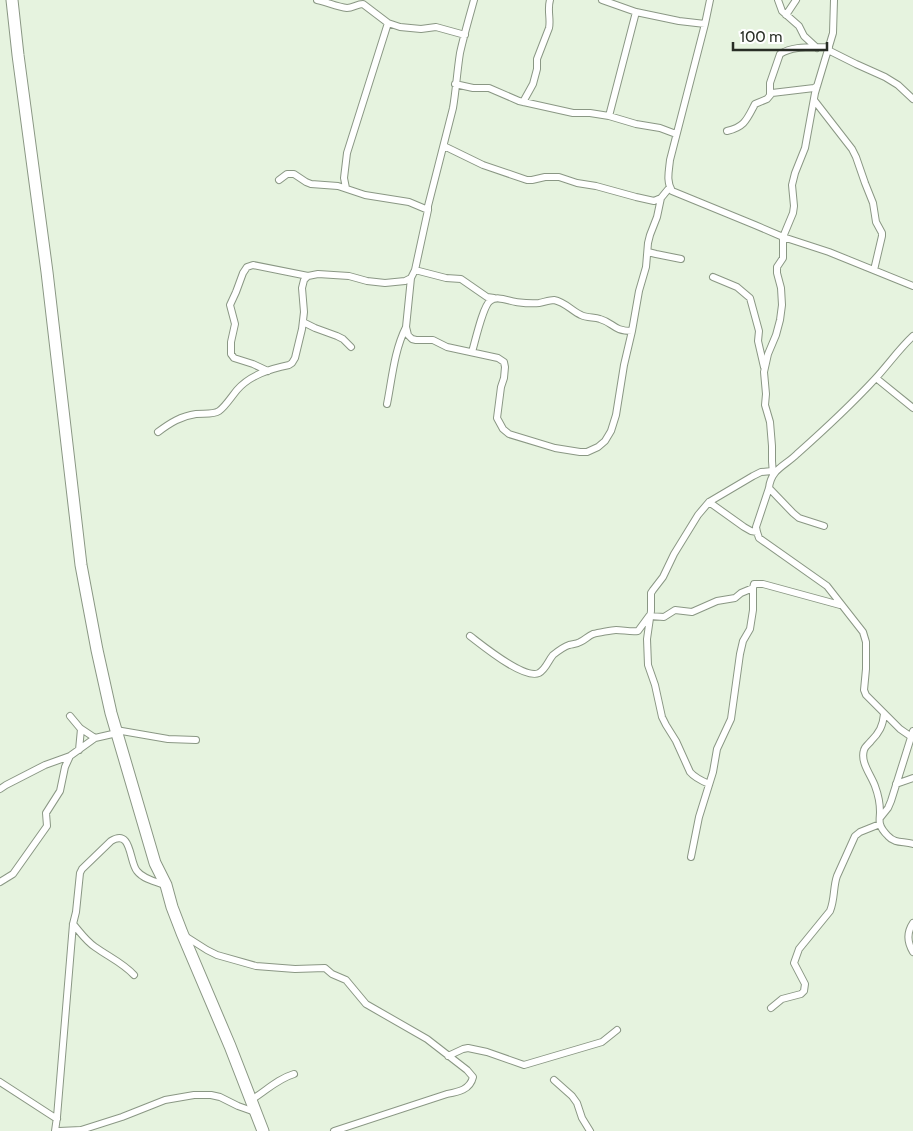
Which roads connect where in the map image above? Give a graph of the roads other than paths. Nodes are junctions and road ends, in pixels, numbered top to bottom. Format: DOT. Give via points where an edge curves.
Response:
graph roads {
  1 [pos="12,0"];
  2 [pos="317,0"];
  3 [pos="474,0"];
  4 [pos="550,0"];
  5 [pos="604,0"];
  6 [pos="710,0"];
  7 [pos="778,0"];
  8 [pos="796,0"];
  9 [pos="834,0"];
  10 [pos="636,12"];
  11 [pos="786,15"];
  12 [pos="388,23"];
  13 [pos="705,24"];
  14 [pos="464,35"];
  15 [pos="817,48"];
  16 [pos="828,48"];
  17 [pos="456,84"];
  18 [pos="817,86"];
  19 [pos="770,94"];
  20 [pos="913,99"];
  21 [pos="814,100"];
  22 [pos="522,102"];
  23 [pos="609,116"];
  24 [pos="727,131"];
  25 [pos="676,134"];
  26 [pos="444,146"];
  27 [pos="279,180"];
  28 [pos="670,186"];
  29 [pos="346,188"];
  30 [pos="660,198"];
  31 [pos="428,210"];
  32 [pos="783,237"];
  33 [pos="648,252"];
  34 [pos="681,259"];
  35 [pos="415,270"];
  36 [pos="874,270"];
  37 [pos="308,276"];
  38 [pos="713,277"];
  39 [pos="411,278"];
  40 [pos="913,286"];
  41 [pos="495,299"];
  42 [pos="304,322"];
  43 [pos="406,327"];
  44 [pos="632,331"];
  45 [pos="913,336"];
  46 [pos="351,347"];
  47 [pos="472,352"];
  48 [pos="765,368"];
  49 [pos="268,371"];
  50 [pos="876,378"];
  51 [pos="387,404"];
  52 [pos="913,408"];
  53 [pos="158,432"];
  54 [pos="772,473"];
  55 [pos="769,488"];
  56 [pos="709,502"];
  57 [pos="824,526"];
  58 [pos="757,532"];
  59 [pos="753,588"];
  60 [pos="841,605"];
  61 [pos="650,615"];
  62 [pos="470,636"];
  63 [pos="884,714"];
  64 [pos="70,716"];
  65 [pos="81,729"];
  66 [pos="116,732"];
  67 [pos="912,735"];
  68 [pos="94,738"];
  69 [pos="196,740"];
  70 [pos="79,750"];
  71 [pos="70,756"];
  72 [pos="913,778"];
  73 [pos="709,784"];
  74 [pos="896,784"];
  75 [pos="0,789"];
  76 [pos="879,821"];
  77 [pos="913,844"];
  78 [pos="691,858"];
  79 [pos="0,882"];
  80 [pos="166,885"];
  81 [pos="913,923"];
  82 [pos="73,924"];
  83 [pos="182,933"];
  84 [pos="913,952"];
  85 [pos="134,975"];
  86 [pos="770,1008"];
  87 [pos="616,1030"];
  88 [pos="448,1056"];
  89 [pos="294,1074"];
  90 [pos="554,1080"];
  91 [pos="0,1082"];
  92 [pos="251,1100"];
  93 [pos="255,1112"];
  94 [pos="57,1119"];
  95 [pos="81,1130"];
  96 [pos="264,1130"];
  97 [pos="55,1131"];
  98 [pos="59,1131"];
  99 [pos="334,1131"];
  100 [pos="590,1131"];
  1 -- 66 [label="highway" via="81,565"];
  2 -- 12 [label="street" via="350,8 363,4"];
  3 -- 14 [label="street"];
  4 -- 22 [label="street" via="550,24 537,59 534,84"];
  5 -- 10 [label="street"];
  6 -- 13 [label="street"];
  7 -- 11 [label="street"];
  8 -- 11 [label="street"];
  9 -- 16 [label="street" via="833,34"];
  10 -- 13 [label="street"];
  10 -- 23 [label="street"];
  11 -- 15 [label="street"];
  12 -- 14 [label="street" via="408,28 436,27"];
  12 -- 29 [label="street" via="347,153"];
  13 -- 25 [label="street"];
  14 -- 17 [label="street"];
  15 -- 16 [label="street"];
  15 -- 19 [label="street" via="804,47 780,54"];
  16 -- 18 [label="street"];
  16 -- 20 [label="street" via="885,77"];
  17 -- 22 [label="street" via="489,88"];
  17 -- 26 [label="street" via="454,108"];
  18 -- 19 [label="street"];
  18 -- 21 [label="street"];
  19 -- 24 [label="street" via="755,104 742,125"];
  21 -- 32 [label="street" via="805,148 792,185 793,212"];
  21 -- 36 [label="street" via="852,149 873,203 876,222 882,233"];
  22 -- 23 [label="street" via="573,113"];
  23 -- 25 [label="street"];
  25 -- 28 [label="street" via="668,172"];
  26 -- 30 [label="street" via="521,179 559,177 636,197"];
  26 -- 31 [label="street"];
  27 -- 29 [label="street" via="287,174 294,174 311,184"];
  28 -- 30 [label="street"];
  28 -- 32 [label="street" via="672,191"];
  29 -- 31 [label="street" via="365,195 409,202"];
  30 -- 33 [label="street"];
  31 -- 35 [label="street"];
  32 -- 36 [label="street"];
  32 -- 48 [label="street" via="783,258 777,270 781,288 780,320"];
  33 -- 34 [label="street"];
  33 -- 44 [label="street"];
  35 -- 39 [label="street"];
  35 -- 41 [label="street" via="461,279"];
  36 -- 40 [label="street"];
  37 -- 39 [label="street" via="349,276 385,282"];
  37 -- 42 [label="street" via="302,288"];
  37 -- 49 [label="street" via="253,265 247,267 243,274 230,305 235,324 231,354"];
  38 -- 48 [label="street" via="737,287 750,298"];
  39 -- 43 [label="street"];
  41 -- 44 [label="street" via="524,303 554,300 583,316"];
  41 -- 47 [label="street" via="487,304"];
  42 -- 46 [label="street" via="343,339"];
  42 -- 49 [label="street" via="292,363"];
  43 -- 47 [label="street" via="412,339 433,340"];
  43 -- 51 [label="street" via="401,336"];
  44 -- 47 [label="street" via="611,431 605,441 587,452 555,448 509,434 497,418 504,362"];
  45 -- 50 [label="street"];
  48 -- 54 [label="street"];
  49 -- 53 [label="street" via="242,384 221,410 182,417"];
  50 -- 52 [label="street"];
  50 -- 54 [label="street" via="795,457"];
  54 -- 55 [label="street"];
  54 -- 56 [label="street" via="761,472"];
  55 -- 57 [label="street" via="799,518"];
  55 -- 58 [label="street"];
  56 -- 58 [label="street" via="744,527"];
  56 -- 61 [label="street" via="698,514 653,590"];
  58 -- 60 [label="street" via="759,538 827,586"];
  59 -- 60 [label="street" via="754,584 763,584"];
  59 -- 61 [label="street" via="735,598 717,601 692,612 675,610 664,617"];
  59 -- 73 [label="street" via="750,629 740,654 732,716 718,749"];
  60 -- 63 [label="street" via="863,632 866,642 864,690"];
  61 -- 62 [label="street" via="638,631 597,633 565,647 536,674 507,663"];
  61 -- 73 [label="street" via="648,665 662,717 690,772"];
  63 -- 67 [label="street"];
  63 -- 76 [label="street" via="882,727 863,753 877,792"];
  64 -- 65 [label="street"];
  65 -- 68 [label="street"];
  65 -- 70 [label="street"];
  66 -- 68 [label="street"];
  66 -- 69 [label="street"];
  66 -- 80 [label="highway" via="151,852"];
  67 -- 74 [label="street"];
  68 -- 70 [label="street"];
  70 -- 71 [label="street"];
  71 -- 75 [label="street" via="45,765"];
  71 -- 79 [label="street" via="60,791 46,813 47,826 13,874"];
  72 -- 74 [label="street"];
  73 -- 78 [label="street"];
  74 -- 76 [label="street" via="890,804"];
  76 -- 77 [label="street" via="895,842"];
  76 -- 86 [label="street" via="855,836 834,882 833,905 799,949 794,963 805,984 803,993 782,999"];
  80 -- 82 [label="street" via="136,871 129,846 125,841 114,839 82,869"];
  80 -- 83 [label="highway"];
  81 -- 84 [label="street" via="908,937"];
  82 -- 85 [label="street" via="94,947 125,965"];
  82 -- 94 [label="street"];
  83 -- 88 [label="street" via="217,955 248,963 274,968 324,968 346,980 366,1004"];
  83 -- 92 [label="highway"];
  87 -- 88 [label="street" via="602,1042 524,1065 468,1048"];
  88 -- 99 [label="street" via="468,1070 472,1077 470,1084 461,1091"];
  89 -- 92 [label="street" via="279,1080"];
  90 -- 100 [label="street" via="577,1102"];
  91 -- 94 [label="street"];
  92 -- 93 [label="highway"];
  93 -- 95 [label="street" via="220,1097 194,1096 165,1100"];
  93 -- 96 [label="highway"];
  94 -- 97 [label="street"];
  95 -- 98 [label="street"];
}
